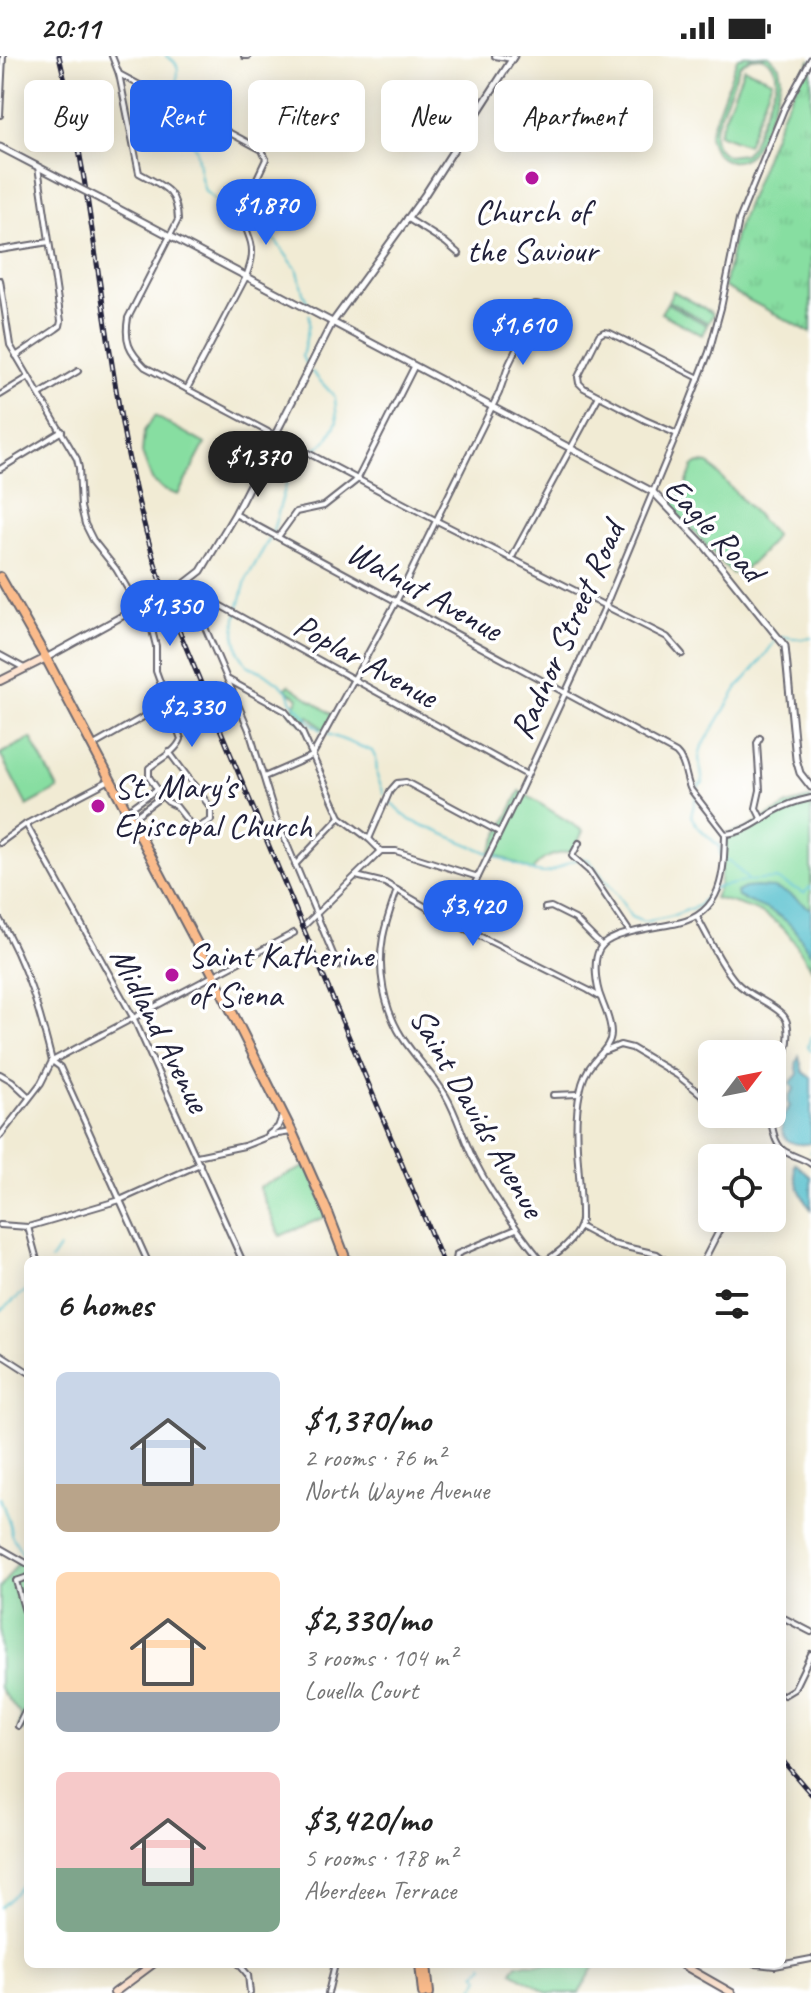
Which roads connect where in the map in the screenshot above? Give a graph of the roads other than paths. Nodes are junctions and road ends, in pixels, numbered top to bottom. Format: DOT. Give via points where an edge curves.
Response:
graph roads {
  1 [pos="3,56"];
  2 [pos="112,56"];
  3 [pos="495,56"];
  4 [pos="513,58"];
  5 [pos="811,59"];
  6 [pos="119,74"];
  7 [pos="0,115"];
  8 [pos="0,147"];
  9 [pos="38,167"];
  10 [pos="407,218"];
  11 [pos="170,235"];
  12 [pos="50,242"];
  13 [pos="0,250"];
  14 [pos="459,254"];
  15 [pos="246,277"];
  16 [pos="0,280"];
  17 [pos="532,317"];
  18 [pos="332,323"];
  19 [pos="8,338"];
  20 [pos="0,343"];
  21 [pos="16,356"];
  22 [pos="414,367"];
  23 [pos="78,371"];
  24 [pos="29,377"];
  25 [pos="699,378"];
  26 [pos="187,389"];
  27 [pos="40,394"];
  28 [pos="0,395"];
  29 [pos="599,396"];
  30 [pos="492,407"];
  31 [pos="62,431"];
  32 [pos="677,434"];
  33 [pos="274,436"];
  34 [pos="571,448"];
  35 [pos="0,469"];
  36 [pos="357,480"];
  37 [pos="653,492"];
  38 [pos="235,514"];
  39 [pos="437,521"];
  40 [pos="278,537"];
  41 [pos="511,559"];
  42 [pos="0,577"];
  43 [pos="183,585"];
  44 [pos="191,591"];
  45 [pos="168,592"];
  46 [pos="155,598"];
  47 [pos="396,602"];
  48 [pos="605,607"];
  49 [pos="137,608"];
  50 [pos="682,654"];
  51 [pos="0,655"];
  52 [pos="46,658"];
  53 [pos="26,669"];
  54 [pos="227,678"];
  55 [pos="0,681"];
  56 [pos="354,681"];
  57 [pos="565,694"];
  58 [pos="168,703"];
  59 [pos="760,738"];
  60 [pos="92,746"];
  61 [pos="169,752"];
  62 [pos="312,756"];
  63 [pos="527,775"];
  64 [pos="264,777"];
  65 [pos="111,780"];
  66 [pos="811,787"];
  67 [pos="157,789"];
  68 [pos="162,796"];
  69 [pos="811,798"];
  70 [pos="129,816"];
  71 [pos="340,817"];
  72 [pos="762,820"];
  73 [pos="26,824"];
  74 [pos="500,832"];
  75 [pos="725,834"];
  76 [pos="369,839"];
  77 [pos="0,843"];
  78 [pos="579,843"];
  79 [pos="381,851"];
  80 [pos="295,865"];
  81 [pos="356,876"];
  82 [pos="478,877"];
  83 [pos="397,890"];
  84 [pos="545,908"];
  85 [pos="316,915"];
  86 [pos="697,917"];
  87 [pos="0,920"];
  88 [pos="455,924"];
  89 [pos="304,926"];
  90 [pos="630,932"];
  91 [pos="294,933"];
  92 [pos="602,946"];
  93 [pos="338,966"];
  94 [pos="214,976"];
  95 [pos="600,997"];
  96 [pos="134,1019"];
  97 [pos="612,1038"];
  98 [pos="620,1045"];
  99 [pos="786,1047"];
  100 [pos="603,1051"];
  101 [pos="52,1061"];
  102 [pos="0,1074"];
  103 [pos="698,1092"];
  104 [pos="579,1094"];
  105 [pos="553,1095"];
  106 [pos="29,1097"];
  107 [pos="283,1113"];
  108 [pos="772,1128"];
  109 [pos="292,1132"];
  110 [pos="0,1136"];
  111 [pos="264,1138"];
  112 [pos="197,1156"];
  113 [pos="200,1164"];
  114 [pos="811,1164"];
  115 [pos="120,1200"];
  116 [pos="0,1225"];
  117 [pos="28,1227"];
  118 [pos="580,1227"];
  119 [pos="516,1229"];
  120 [pos="718,1232"];
  121 [pos="36,1256"];
  122 [pos="145,1256"];
  123 [pos="240,1256"];
  124 [pos="344,1256"];
  125 [pos="457,1256"];
  126 [pos="540,1256"];
  127 [pos="549,1256"];
  128 [pos="660,1256"];
  129 [pos="706,1256"];
  130 [pos="0,1354"];
  131 [pos="24,1369"];
  132 [pos="0,1548"];
  133 [pos="24,1561"];
  134 [pos="24,1579"];
  135 [pos="24,1608"];
  136 [pos="786,1619"];
  137 [pos="811,1632"];
  138 [pos="811,1654"];
  139 [pos="786,1694"];
  140 [pos="24,1714"];
  141 [pos="18,1726"];
  142 [pos="811,1959"];
  143 [pos="786,1965"];
  144 [pos="148,1968"];
  145 [pos="242,1968"];
  146 [pos="334,1968"];
  147 [pos="420,1968"];
  148 [pos="426,1968"];
  149 [pos="688,1968"];
  150 [pos="114,1993"];
  151 [pos="250,1993"];
  152 [pos="328,1993"];
  153 [pos="423,1993"];
  154 [pos="429,1993"];
  155 [pos="732,1993"];
  1 -- 7 [label="street"];
  2 -- 6 [label="street"];
  3 -- 4 [label="street"];
  4 -- 10 [label="street"];
  5 -- 25 [label="street, Radnor Street Road" via="784,109 738,222 721,308"];
  6 -- 11 [label="street" via="139,173 170,190 177,205 178,220"];
  6 -- 15 [label="street" via="262,150 266,159 242,210 252,250"];
  8 -- 9 [label="street, Eagle Road"];
  9 -- 11 [label="street, Eagle Road, bridge"];
  9 -- 12 [label="street"];
  10 -- 14 [label="street"];
  10 -- 18 [label="street"];
  11 -- 15 [label="street, Eagle Road"];
  11 -- 26 [label="street" via="128,318 125,336 145,367"];
  12 -- 13 [label="street"];
  12 -- 21 [label="street" via="60,326"];
  15 -- 18 [label="street, Eagle Road"];
  15 -- 26 [label="street"];
  16 -- 19 [label="street"];
  17 -- 30 [label="street"];
  18 -- 22 [label="street, Eagle Road"];
  18 -- 33 [label="street"];
  19 -- 20 [label="street"];
  19 -- 21 [label="street"];
  21 -- 24 [label="street"];
  22 -- 30 [label="street, Eagle Road"];
  22 -- 36 [label="street"];
  23 -- 27 [label="street"];
  24 -- 27 [label="street"];
  24 -- 28 [label="street"];
  25 -- 29 [label="street" via="604,332 578,377 584,388"];
  25 -- 32 [label="street, Radnor Street Road"];
  26 -- 33 [label="street"];
  27 -- 31 [label="street"];
  29 -- 32 [label="street"];
  29 -- 34 [label="street"];
  30 -- 34 [label="street, Eagle Road"];
  30 -- 39 [label="street"];
  31 -- 35 [label="street"];
  31 -- 49 [label="street" via="79,468 87,530"];
  32 -- 37 [label="street, Radnor Street Road"];
  33 -- 36 [label="street"];
  33 -- 38 [label="street"];
  34 -- 37 [label="street, Eagle Road"];
  34 -- 41 [label="street"];
  36 -- 39 [label="street"];
  36 -- 40 [label="street" via="324,506 296,512"];
  37 -- 48 [label="street, Radnor Street Road"];
  37 -- 66 [label="street, Eagle Road" via="704,545 785,646 796,759"];
  38 -- 40 [label="street, Walnut Avenue"];
  38 -- 43 [label="street" via="201,571"];
  39 -- 41 [label="street"];
  39 -- 47 [label="street"];
  40 -- 47 [label="street, Walnut Avenue"];
  41 -- 48 [label="street"];
  42 -- 52 [label="highway"];
  43 -- 44 [label="street, Poplar Avenue"];
  43 -- 45 [label="street"];
  44 -- 54 [label="street"];
  44 -- 56 [label="street, Poplar Avenue"];
  46 -- 49 [label="street"];
  47 -- 56 [label="street"];
  47 -- 57 [label="street, Walnut Avenue"];
  48 -- 50 [label="street" via="667,637"];
  48 -- 57 [label="street, Radnor Street Road"];
  49 -- 52 [label="street"];
  49 -- 58 [label="street" via="154,636 156,671"];
  51 -- 53 [label="street"];
  52 -- 53 [label="main road"];
  52 -- 60 [label="highway"];
  53 -- 55 [label="main road"];
  54 -- 62 [label="street" via="285,711"];
  54 -- 64 [label="street"];
  56 -- 62 [label="street"];
  56 -- 63 [label="street, Poplar Avenue"];
  57 -- 63 [label="street, Radnor Street Road"];
  57 -- 75 [label="street, Walnut Avenue" via="682,758 691,790"];
  58 -- 60 [label="street"];
  58 -- 61 [label="street" via="181,739"];
  59 -- 72 [label="street" via="756,808"];
  60 -- 65 [label="highway"];
  61 -- 67 [label="street" via="148,770"];
  61 -- 68 [label="street" via="210,805 211,820 194,826"];
  62 -- 64 [label="street"];
  62 -- 71 [label="street"];
  63 -- 74 [label="street, Radnor Street Road"];
  64 -- 80 [label="street"];
  65 -- 70 [label="highway"];
  65 -- 73 [label="street"];
  67 -- 68 [label="street"];
  67 -- 70 [label="street"];
  68 -- 70 [label="street"];
  69 -- 72 [label="street"];
  70 -- 94 [label="highway"];
  71 -- 76 [label="street"];
  71 -- 80 [label="street"];
  72 -- 75 [label="street"];
  73 -- 77 [label="street"];
  73 -- 96 [label="street, Midland Avenue"];
  74 -- 76 [label="street" via="406,782 390,791"];
  74 -- 82 [label="street, Radnor Street Road"];
  75 -- 86 [label="street" via="719,887"];
  76 -- 79 [label="street"];
  78 -- 90 [label="street" via="572,856 589,871"];
  79 -- 81 [label="street"];
  79 -- 82 [label="street"];
  80 -- 85 [label="street"];
  81 -- 83 [label="street"];
  81 -- 85 [label="street"];
  82 -- 88 [label="street, Radnor Street Road"];
  83 -- 88 [label="street"];
  83 -- 119 [label="street, Saint Davids Avenue" via="380,961 393,1020 446,1097 473,1158"];
  84 -- 92 [label="street" via="575,919"];
  85 -- 89 [label="street"];
  85 -- 93 [label="street"];
  86 -- 90 [label="street"];
  86 -- 99 [label="street" via="735,981 784,1015"];
  87 -- 101 [label="street" via="27,973"];
  88 -- 95 [label="street"];
  90 -- 92 [label="street"];
  91 -- 94 [label="street"];
  92 -- 95 [label="street" via="596,959"];
  94 -- 96 [label="street"];
  94 -- 107 [label="highway"];
  95 -- 97 [label="street"];
  96 -- 101 [label="street"];
  96 -- 112 [label="street, Midland Avenue"];
  97 -- 98 [label="street"];
  97 -- 100 [label="street"];
  98 -- 100 [label="street"];
  98 -- 103 [label="street" via="675,1073"];
  100 -- 104 [label="street"];
  101 -- 106 [label="street"];
  101 -- 115 [label="street" via="60,1067"];
  102 -- 106 [label="street"];
  104 -- 105 [label="street"];
  104 -- 118 [label="street"];
  106 -- 110 [label="street"];
  107 -- 109 [label="highway"];
  107 -- 111 [label="street" via="278,1127"];
  108 -- 114 [label="street" via="782,1149"];
  109 -- 111 [label="street"];
  109 -- 124 [label="highway"];
  111 -- 112 [label="street"];
  112 -- 113 [label="street, Midland Avenue"];
  113 -- 115 [label="street"];
  113 -- 123 [label="street, Midland Avenue"];
  115 -- 117 [label="street"];
  115 -- 122 [label="street"];
  116 -- 117 [label="street"];
  117 -- 121 [label="street"];
  118 -- 127 [label="street"];
  118 -- 128 [label="street" via="612,1244"];
  119 -- 125 [label="street"];
  119 -- 126 [label="street, Saint Davids Avenue"];
  120 -- 129 [label="street"];
  130 -- 131 [label="street"];
  132 -- 133 [label="street"];
  134 -- 135 [label="street" via="16,1581"];
  136 -- 137 [label="street"];
  138 -- 139 [label="street" via="794,1689"];
  140 -- 141 [label="street"];
  142 -- 143 [label="street"];
  144 -- 150 [label="main road"];
  145 -- 151 [label="street"];
  146 -- 152 [label="street"];
  147 -- 153 [label="highway"];
  148 -- 154 [label="highway"];
  149 -- 155 [label="main road"];
}
